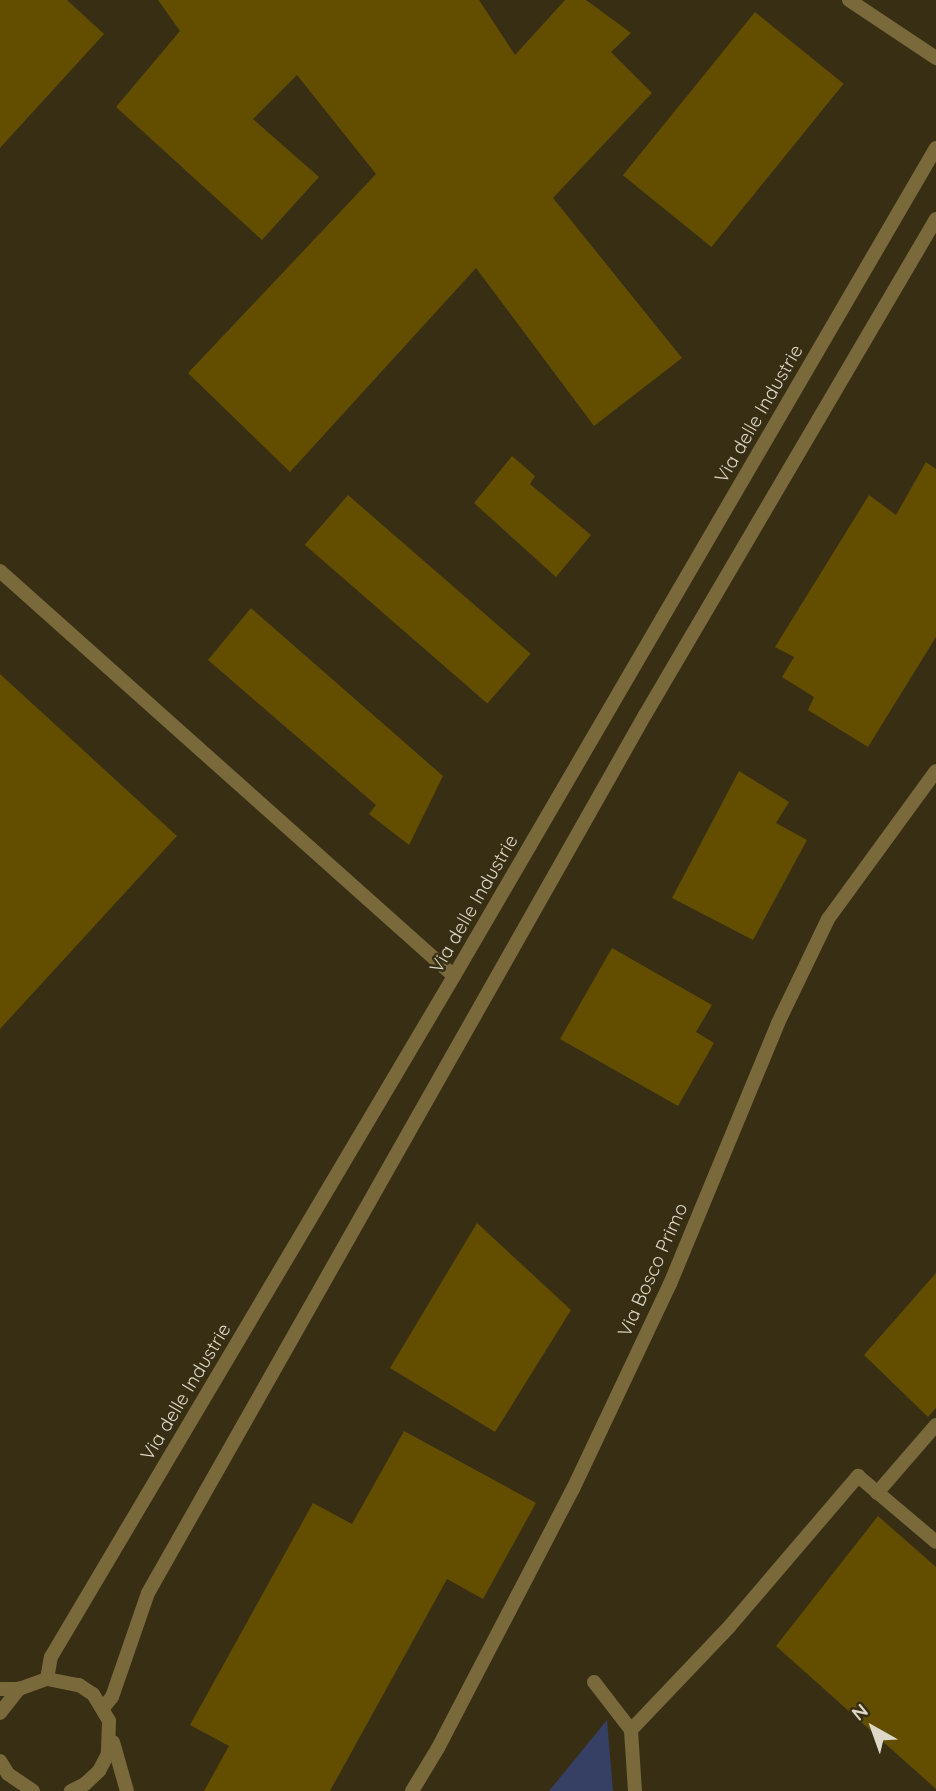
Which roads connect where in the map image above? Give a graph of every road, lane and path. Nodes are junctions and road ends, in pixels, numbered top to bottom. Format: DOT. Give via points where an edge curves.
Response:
graph roads {
  1 [pos="849,0"];
  2 [pos="936,58"];
  3 [pos="936,148"];
  4 [pos="936,219"];
  5 [pos="0,571"];
  6 [pos="936,771"];
  7 [pos="454,976"];
  8 [pos="936,1425"];
  9 [pos="877,1493"];
  10 [pos="936,1542"];
  11 [pos="47,1679"];
  12 [pos="594,1682"];
  13 [pos="0,1689"];
  14 [pos="19,1689"];
  15 [pos="103,1708"];
  16 [pos="0,1713"];
  17 [pos="631,1730"];
  18 [pos="111,1735"];
  19 [pos="0,1761"];
  20 [pos="33,1791"];
  21 [pos="71,1791"];
  22 [pos="127,1791"];
  23 [pos="412,1791"];
  24 [pos="635,1791"];
  1 -- 2 [label="street"];
  3 -- 7 [label="street, Via delle Industrie"];
  4 -- 15 [label="street" via="639,727 155,1581 112,1696"];
  5 -- 7 [label="street"];
  6 -- 23 [label="street, Via Bosco Primo" via="828,919 778,1023 670,1284 573,1489"];
  7 -- 11 [label="street, Via delle Industrie" via="51,1657"];
  8 -- 9 [label="street"];
  9 -- 10 [label="street"];
  9 -- 17 [label="street" via="859,1476 729,1627"];
  11 -- 14 [label="street"];
  11 -- 15 [label="street" via="79,1685"];
  12 -- 17 [label="street"];
  13 -- 14 [label="street"];
  14 -- 16 [label="street"];
  15 -- 18 [label="street"];
  17 -- 24 [label="street"];
  18 -- 21 [label="street" via="99,1771"];
  18 -- 22 [label="street"];
  19 -- 20 [label="street" via="8,1774"];
}
